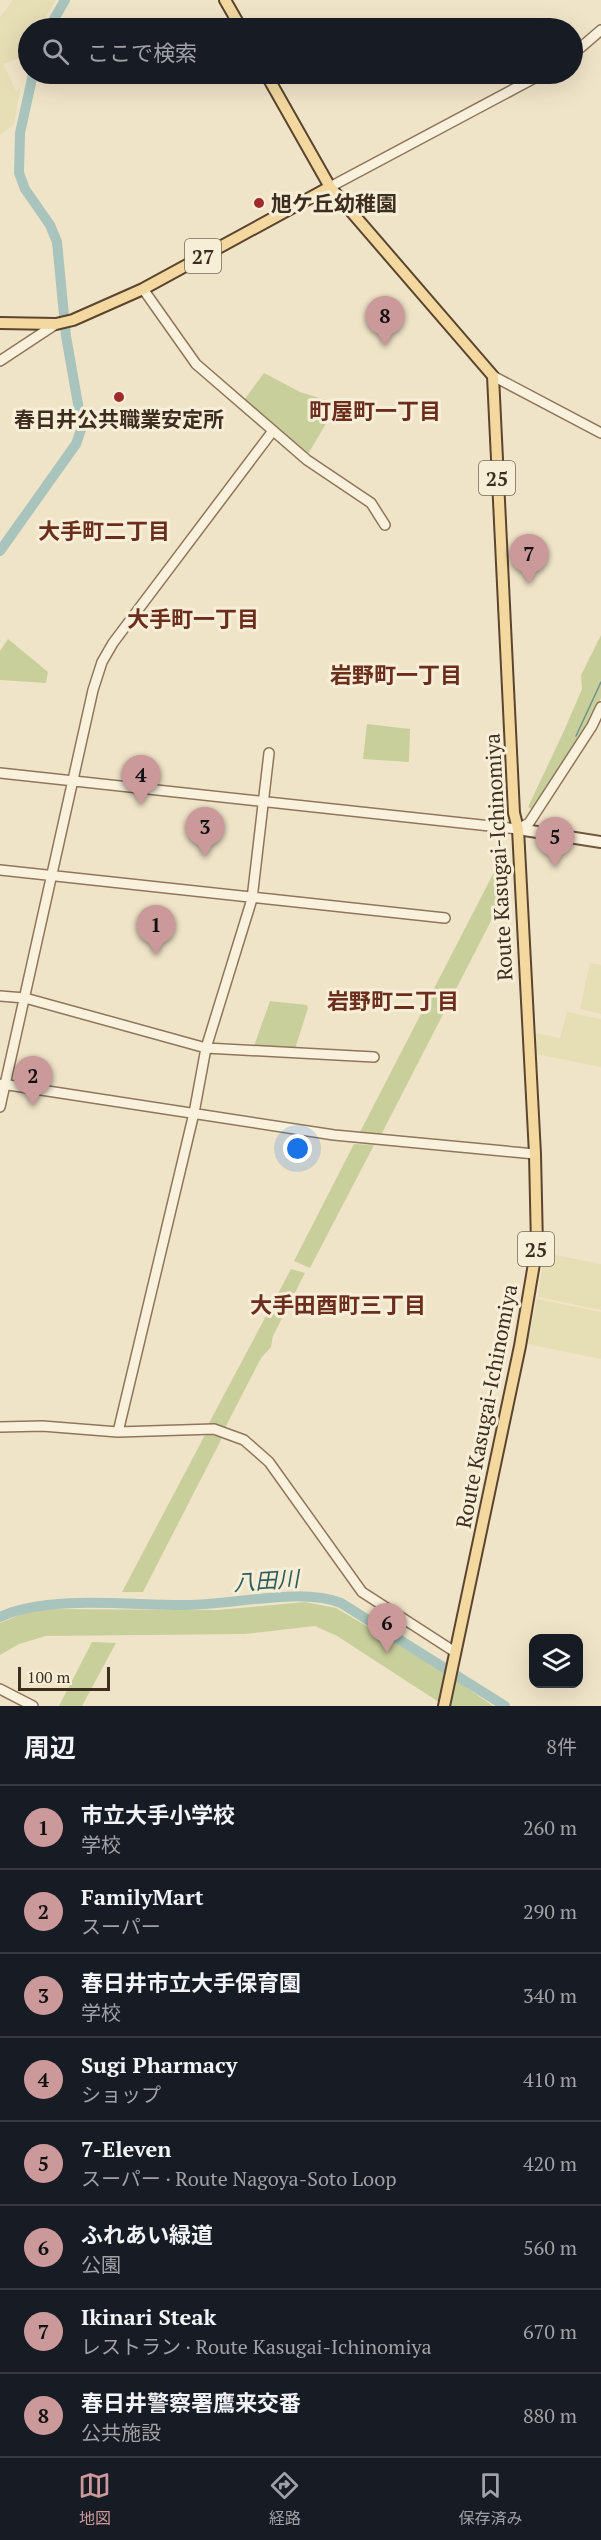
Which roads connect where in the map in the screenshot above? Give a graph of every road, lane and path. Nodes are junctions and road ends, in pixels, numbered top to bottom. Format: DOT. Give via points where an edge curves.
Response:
graph roads {
  1 [pos="225,0"];
  2 [pos="235,18"];
  3 [pos="601,30"];
  4 [pos="583,46"];
  5 [pos="272,84"];
  6 [pos="523,84"];
  7 [pos="330,187"];
  8 [pos="143,289"];
  9 [pos="0,323"];
  10 [pos="57,324"];
  11 [pos="0,361"];
  12 [pos="493,376"];
  13 [pos="272,432"];
  14 [pos="601,433"];
  15 [pos="385,525"];
  16 [pos="601,707"];
  17 [pos="269,753"];
  18 [pos="0,773"];
  19 [pos="73,781"];
  20 [pos="262,801"];
  21 [pos="519,829"];
  22 [pos="601,842"];
  23 [pos="0,870"];
  24 [pos="52,876"];
  25 [pos="252,899"];
  26 [pos="445,918"];
  27 [pos="0,996"];
  28 [pos="25,998"];
  29 [pos="206,1048"];
  30 [pos="374,1058"];
  31 [pos="3,1084"];
  32 [pos="0,1107"];
  33 [pos="194,1113"];
  34 [pos="535,1154"];
  35 [pos="0,1427"];
  36 [pos="118,1432"];
  37 [pos="454,1657"];
  38 [pos="0,1689"];
  39 [pos="444,1705"];
  40 [pos="32,1706"];
  1 -- 2 [label="main road"];
  3 -- 4 [label="street"];
  5 -- 7 [label="main road"];
  6 -- 7 [label="street"];
  7 -- 8 [label="main road, 27"];
  7 -- 12 [label="main road"];
  8 -- 10 [label="main road, 27"];
  8 -- 13 [label="street" via="196,364"];
  9 -- 10 [label="main road, 27"];
  10 -- 11 [label="street"];
  12 -- 14 [label="street"];
  12 -- 21 [label="main road, Route Kasugai-Ichinomiya / 25" via="514,813"];
  13 -- 15 [label="street" via="371,503"];
  13 -- 19 [label="street" via="112,644 93,690"];
  16 -- 21 [label="street" via="528,822"];
  17 -- 20 [label="street"];
  18 -- 19 [label="street"];
  19 -- 20 [label="street"];
  19 -- 24 [label="street"];
  20 -- 21 [label="street"];
  20 -- 25 [label="street"];
  21 -- 22 [label="main road"];
  21 -- 34 [label="main road, Route Kasugai-Ichinomiya / 25"];
  23 -- 24 [label="street"];
  24 -- 25 [label="street"];
  24 -- 28 [label="street"];
  25 -- 26 [label="street"];
  25 -- 29 [label="street"];
  27 -- 28 [label="street"];
  28 -- 29 [label="street"];
  28 -- 31 [label="street"];
  29 -- 30 [label="street"];
  29 -- 33 [label="street"];
  31 -- 32 [label="street"];
  31 -- 33 [label="street"];
  33 -- 34 [label="street" via="334,1135"];
  33 -- 36 [label="street"];
  34 -- 37 [label="main road, Route Kasugai-Ichinomiya / 25" via="537,1246 520,1346"];
  35 -- 36 [label="street"];
  36 -- 37 [label="street" via="214,1429 244,1440 269,1462 362,1592"];
  37 -- 39 [label="main road, Route Kasugai-Ichinomiya / 25"];
  38 -- 40 [label="street"];
}
